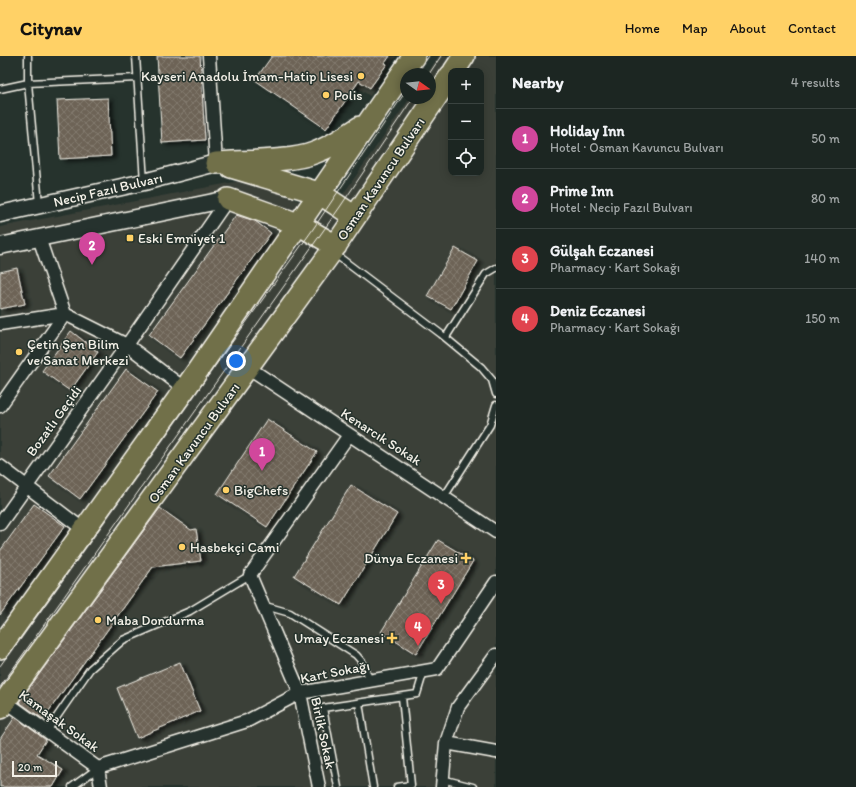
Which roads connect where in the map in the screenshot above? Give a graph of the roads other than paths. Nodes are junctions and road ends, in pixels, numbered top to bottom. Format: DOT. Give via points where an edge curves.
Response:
graph roads {
  1 [pos="28,56"];
  2 [pos="136,56"];
  3 [pos="209,56"];
  4 [pos="414,56"];
  5 [pos="464,56"];
  6 [pos="456,68"];
  7 [pos="137,78"];
  8 [pos="448,79"];
  9 [pos="28,83"];
  10 [pos="0,89"];
  11 [pos="370,120"];
  12 [pos="216,163"];
  13 [pos="144,182"];
  14 [pos="319,193"];
  15 [pos="228,199"];
  16 [pos="39,206"];
  17 [pos="0,214"];
  18 [pos="355,217"];
  19 [pos="298,224"];
  20 [pos="39,238"];
  21 [pos="0,246"];
  22 [pos="334,249"];
  23 [pos="496,268"];
  24 [pos="66,314"];
  25 [pos="0,324"];
  26 [pos="446,337"];
  27 [pos="127,345"];
  28 [pos="249,368"];
  29 [pos="185,389"];
  30 [pos="496,394"];
  31 [pos="496,405"];
  32 [pos="0,406"];
  33 [pos="349,435"];
  34 [pos="0,466"];
  35 [pos="26,486"];
  36 [pos="444,497"];
  37 [pos="0,524"];
  38 [pos="84,530"];
  39 [pos="496,532"];
  40 [pos="250,575"];
  41 [pos="496,582"];
  42 [pos="262,605"];
  43 [pos="0,648"];
  44 [pos="496,656"];
  45 [pos="424,671"];
  46 [pos="370,681"];
  47 [pos="300,693"];
  48 [pos="402,697"];
  49 [pos="359,703"];
  50 [pos="3,705"];
  51 [pos="47,731"];
  52 [pos="446,743"];
  53 [pos="496,752"];
  54 [pos="98,768"];
  55 [pos="442,783"];
  56 [pos="72,787"];
  57 [pos="101,787"];
  58 [pos="319,787"];
  59 [pos="338,787"];
  60 [pos="373,787"];
  61 [pos="397,787"];
  62 [pos="473,787"];
  1 -- 9 [label="lane"];
  2 -- 7 [label="lane"];
  3 -- 12 [label="street"];
  4 -- 11 [label="highway"];
  5 -- 6 [label="highway"];
  7 -- 9 [label="lane"];
  7 -- 13 [label="lane"];
  8 -- 18 [label="highway, Osman Kavuncu Bulvarı"];
  9 -- 10 [label="lane"];
  9 -- 16 [label="lane"];
  11 -- 12 [label="highway" via="338,142 313,154"];
  11 -- 14 [label="highway"];
  12 -- 13 [label="street, Necip Fazıl Bulvarı"];
  12 -- 14 [label="highway"];
  13 -- 16 [label="street, Necip Fazıl Bulvarı"];
  14 -- 18 [label="highway"];
  14 -- 19 [label="highway"];
  15 -- 19 [label="highway"];
  15 -- 20 [label="street"];
  15 -- 27 [label="street, Bozatlı Geçidi"];
  16 -- 17 [label="street, Necip Fazıl Bulvarı"];
  18 -- 22 [label="highway, Osman Kavuncu Bulvarı"];
  19 -- 22 [label="highway"];
  19 -- 29 [label="highway"];
  20 -- 21 [label="street"];
  20 -- 24 [label="street"];
  22 -- 26 [label="lane"];
  22 -- 28 [label="highway, Osman Kavuncu Bulvarı"];
  23 -- 26 [label="lane" via="486,274"];
  24 -- 25 [label="street"];
  24 -- 27 [label="street"];
  24 -- 32 [label="street"];
  26 -- 30 [label="lane" via="482,366 492,380"];
  27 -- 29 [label="street"];
  27 -- 35 [label="street, Bozatlı Geçidi"];
  28 -- 33 [label="street, Kenarcık Sokak"];
  28 -- 50 [label="highway, Osman Kavuncu Bulvarı"];
  29 -- 38 [label="highway"];
  31 -- 36 [label="lane" via="490,425"];
  33 -- 36 [label="street, Kenarcık Sokak"];
  33 -- 40 [label="street"];
  34 -- 35 [label="street"];
  35 -- 37 [label="street, Bozatlı Geçidi"];
  35 -- 38 [label="street"];
  36 -- 39 [label="street, Kenarcık Sokak"];
  38 -- 43 [label="highway"];
  40 -- 42 [label="street, Birlik Sokak"];
  40 -- 51 [label="lane" via="190,611 123,640 90,669"];
  41 -- 45 [label="street, Kart Sokağı" via="437,669"];
  42 -- 46 [label="lane" via="295,616 356,655 363,663"];
  42 -- 47 [label="street, Birlik Sokak"];
  44 -- 52 [label="street" via="458,707"];
  45 -- 46 [label="street, Kart Sokağı"];
  45 -- 48 [label="lane" via="417,694"];
  46 -- 47 [label="street, Kart Sokağı"];
  47 -- 54 [label="street, Kart Sokağı" via="247,721"];
  47 -- 58 [label="street, Birlik Sokak"];
  48 -- 49 [label="lane"];
  48 -- 61 [label="lane" via="411,785"];
  49 -- 59 [label="lane" via="323,708"];
  49 -- 60 [label="lane"];
  50 -- 51 [label="street, Kamaşak Sokak"];
  51 -- 54 [label="street, Kamaşak Sokak"];
  52 -- 53 [label="street"];
  52 -- 55 [label="street"];
  54 -- 56 [label="lane"];
  54 -- 57 [label="street, Kamaşak Sokak"];
  55 -- 62 [label="lane"];
}
